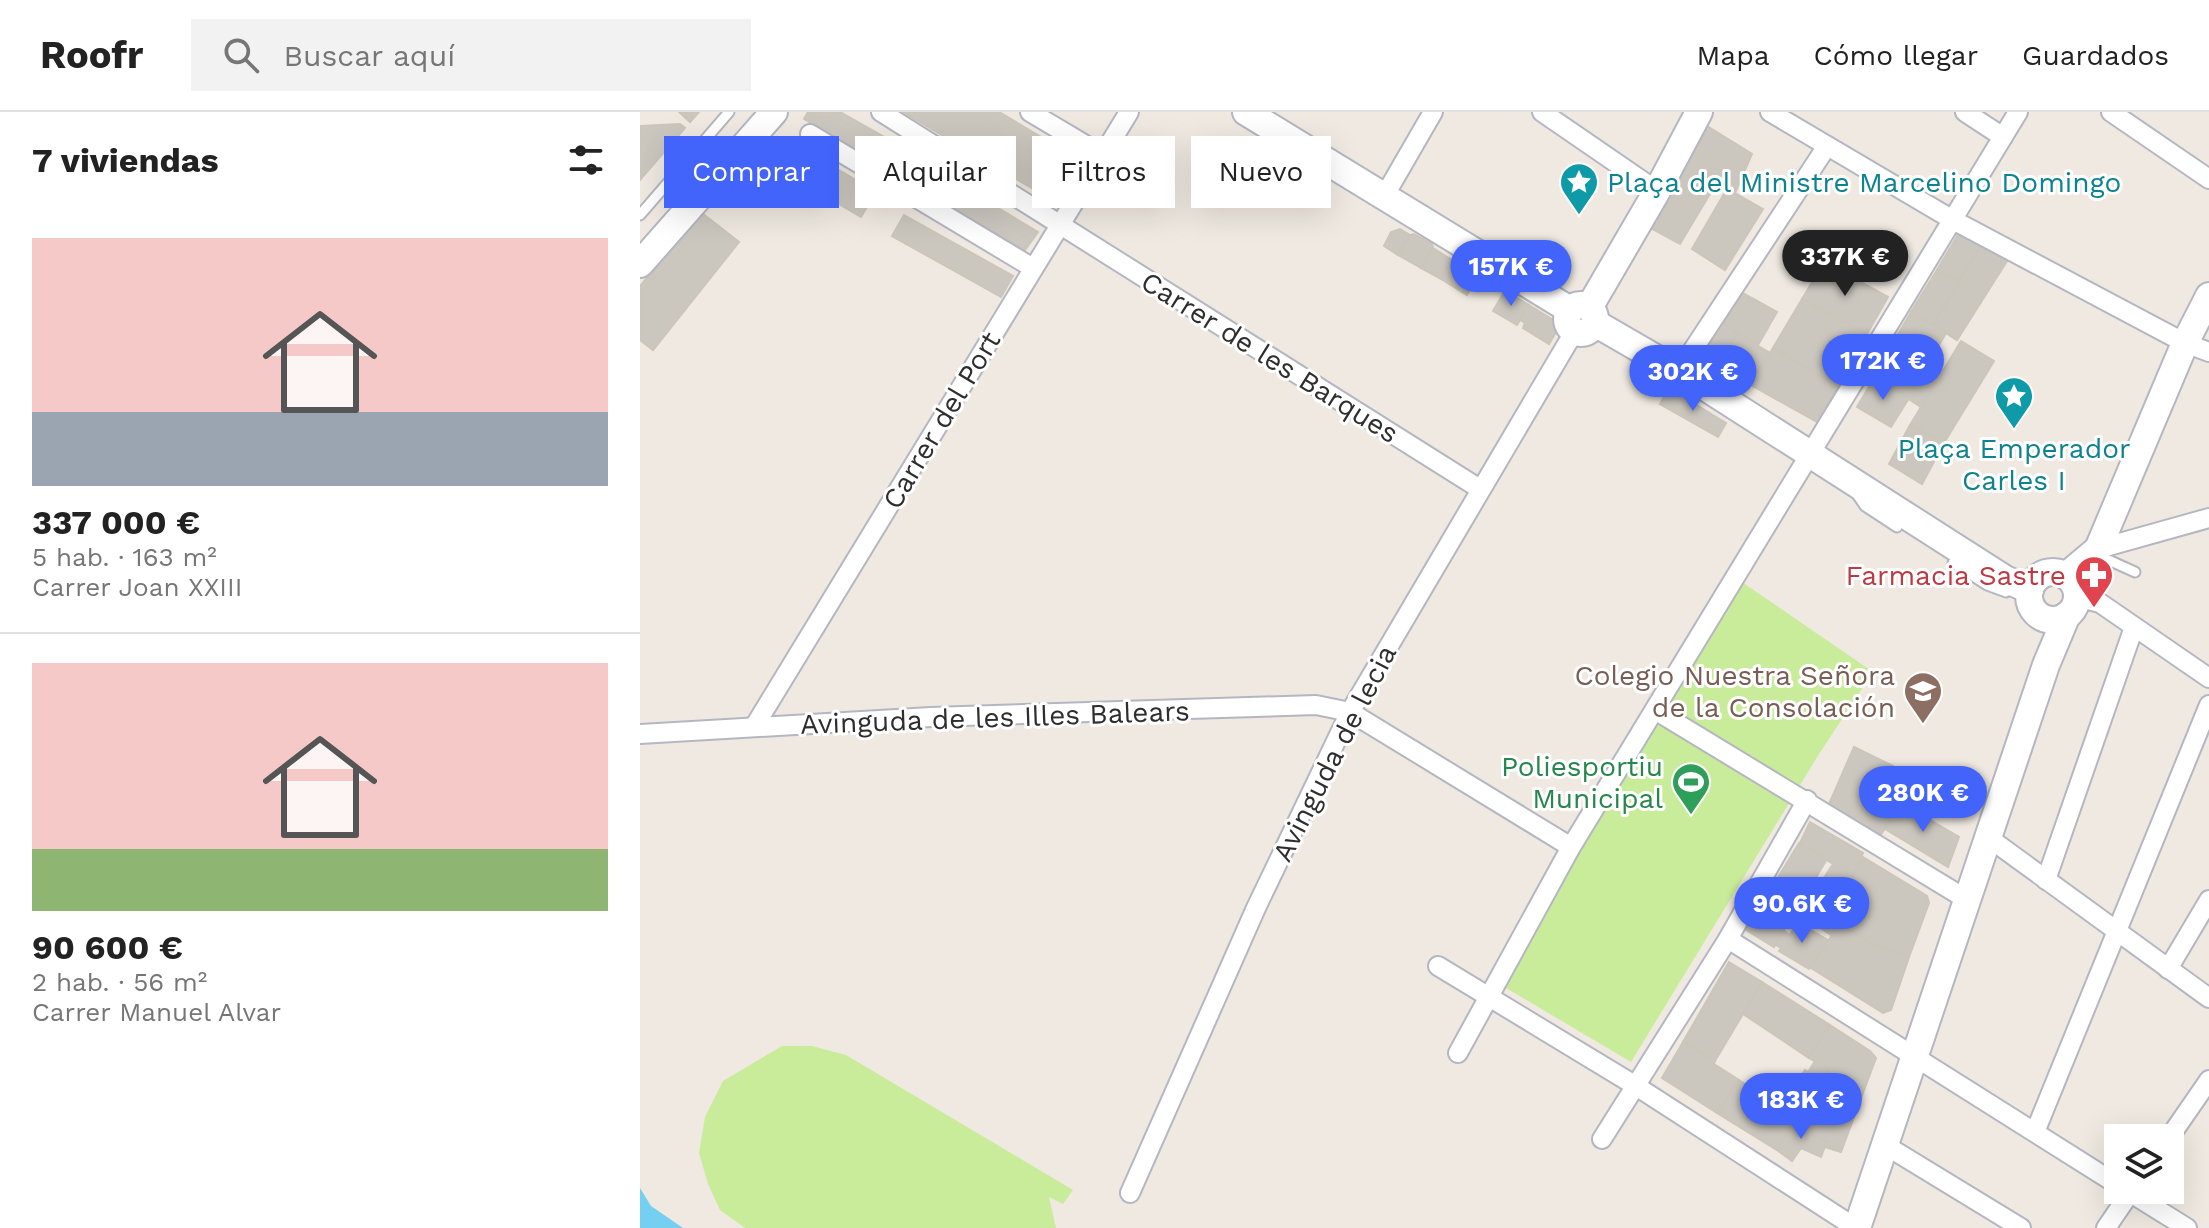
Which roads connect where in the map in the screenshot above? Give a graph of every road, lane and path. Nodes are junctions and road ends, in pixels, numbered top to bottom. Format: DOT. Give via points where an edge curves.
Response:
graph roads {
  1 [pos="729,112"];
  2 [pos="774,112"];
  3 [pos="881,112"];
  4 [pos="1030,112"];
  5 [pos="1129,112"];
  6 [pos="1246,112"];
  7 [pos="1433,112"];
  8 [pos="1542,112"];
  9 [pos="1699,112"];
  10 [pos="1770,112"];
  11 [pos="1965,112"];
  12 [pos="2018,112"];
  13 [pos="2111,112"];
  14 [pos="810,134"];
  15 [pos="1070,136"];
  16 [pos="1115,136"];
  17 [pos="2003,137"];
  18 [pos="1827,146"];
  19 [pos="2209,179"];
  20 [pos="1657,191"];
  21 [pos="1385,195"];
  22 [pos="1070,208"];
  23 [pos="640,215"];
  24 [pos="1953,220"];
  25 [pos="1060,224"];
  26 [pos="640,264"];
  27 [pos="1033,268"];
  28 [pos="2209,296"];
  29 [pos="1581,318"];
  30 [pos="2197,347"];
  31 [pos="1679,371"];
  32 [pos="1811,455"];
  33 [pos="1848,479"];
  34 [pos="1480,489"];
  35 [pos="2209,518"];
  36 [pos="1897,527"];
  37 [pos="2101,553"];
  38 [pos="1953,563"];
  39 [pos="2135,572"];
  40 [pos="2070,596"];
  41 [pos="2032,603"];
  42 [pos="2134,627"];
  43 [pos="2046,665"];
  44 [pos="2209,678"];
  45 [pos="2209,705"];
  46 [pos="1655,710"];
  47 [pos="1350,712"];
  48 [pos="754,727"];
  49 [pos="640,734"];
  50 [pos="2191,744"];
  51 [pos="2209,755"];
  52 [pos="1807,800"];
  53 [pos="1989,838"];
  54 [pos="1571,847"];
  55 [pos="2046,880"];
  56 [pos="1966,899"];
  57 [pos="2209,900"];
  58 [pos="2116,931"];
  59 [pos="1728,939"];
  60 [pos="1438,966"];
  61 [pos="2168,969"];
  62 [pos="1489,997"];
  63 [pos="2209,998"];
  64 [pos="1458,1053"];
  65 [pos="1916,1056"];
  66 [pos="2209,1080"];
  67 [pos="1636,1086"];
  68 [pos="2179,1124"];
  69 [pos="2035,1132"];
  70 [pos="1602,1139"];
  71 [pos="1885,1145"];
  72 [pos="2104,1175"];
  73 [pos="1130,1193"];
  74 [pos="2119,1204"];
  75 [pos="2150,1204"];
  76 [pos="1857,1228"];
  77 [pos="2021,1228"];
  78 [pos="2106,1228"];
  79 [pos="2187,1228"];
  1 -- 23 [label="lane"];
  2 -- 26 [label="street"];
  3 -- 25 [label="street, Carrer de les Barques"];
  4 -- 15 [label="street"];
  5 -- 16 [label="street, Carrer del Port"];
  6 -- 21 [label="street"];
  7 -- 21 [label="street"];
  8 -- 20 [label="street"];
  9 -- 20 [label="street"];
  10 -- 18 [label="street"];
  11 -- 17 [label="street"];
  12 -- 17 [label="street"];
  13 -- 19 [label="street"];
  14 -- 27 [label="street"];
  17 -- 24 [label="street"];
  18 -- 24 [label="street"];
  18 -- 31 [label="street"];
  20 -- 29 [label="street"];
  21 -- 29 [label="street"];
  22 -- 25 [label="street, Carrer del Port"];
  24 -- 30 [label="street"];
  24 -- 32 [label="street"];
  25 -- 27 [label="street, Carrer del Port"];
  25 -- 34 [label="street, Carrer de les Barques"];
  27 -- 48 [label="street, Carrer del Port"];
  28 -- 30 [label="street"];
  29 -- 31 [label="street"];
  29 -- 34 [label="street, Avinguda de lecia"];
  30 -- 37 [label="street"];
  31 -- 32 [label="street"];
  32 -- 33 [label="street"];
  32 -- 46 [label="street"];
  33 -- 36 [label="lane" via="1865,506"];
  33 -- 41 [label="street" via="2005,579"];
  34 -- 47 [label="street, Avinguda de lecia"];
  35 -- 37 [label="street"];
  37 -- 39 [label="lane"];
  37 -- 40 [label="street"];
  38 -- 41 [label="lane" via="1987,585"];
  40 -- 41 [label="street" via="2053,620"];
  40 -- 41 [label="street" via="2058,573 2044,574 2037,578"];
  40 -- 42 [label="street" via="2100,603"];
  40 -- 43 [label="street"];
  41 -- 43 [label="street" via="2047,640"];
  42 -- 44 [label="street"];
  42 -- 55 [label="street"];
  43 -- 53 [label="street"];
  45 -- 50 [label="street"];
  46 -- 52 [label="street"];
  46 -- 54 [label="street"];
  47 -- 48 [label="street, Avinguda de les Illes Balears" via="1316,705"];
  47 -- 54 [label="street"];
  47 -- 73 [label="street, Avinguda de lecia"];
  48 -- 49 [label="street, Avinguda de les Illes Balears"];
  50 -- 51 [label="street"];
  50 -- 58 [label="street"];
  52 -- 56 [label="street"];
  52 -- 59 [label="street"];
  53 -- 55 [label="street"];
  53 -- 56 [label="street"];
  54 -- 62 [label="street"];
  55 -- 58 [label="street"];
  56 -- 65 [label="street"];
  57 -- 61 [label="street"];
  58 -- 61 [label="street"];
  58 -- 69 [label="street"];
  59 -- 65 [label="street"];
  59 -- 67 [label="street"];
  60 -- 62 [label="street"];
  61 -- 63 [label="street"];
  62 -- 64 [label="street"];
  62 -- 67 [label="street"];
  65 -- 69 [label="street"];
  65 -- 71 [label="street"];
  66 -- 68 [label="street"];
  67 -- 70 [label="street"];
  67 -- 76 [label="street"];
  69 -- 72 [label="street"];
  71 -- 76 [label="street"];
  71 -- 77 [label="street"];
  74 -- 78 [label="street"];
  75 -- 79 [label="street"];
}
